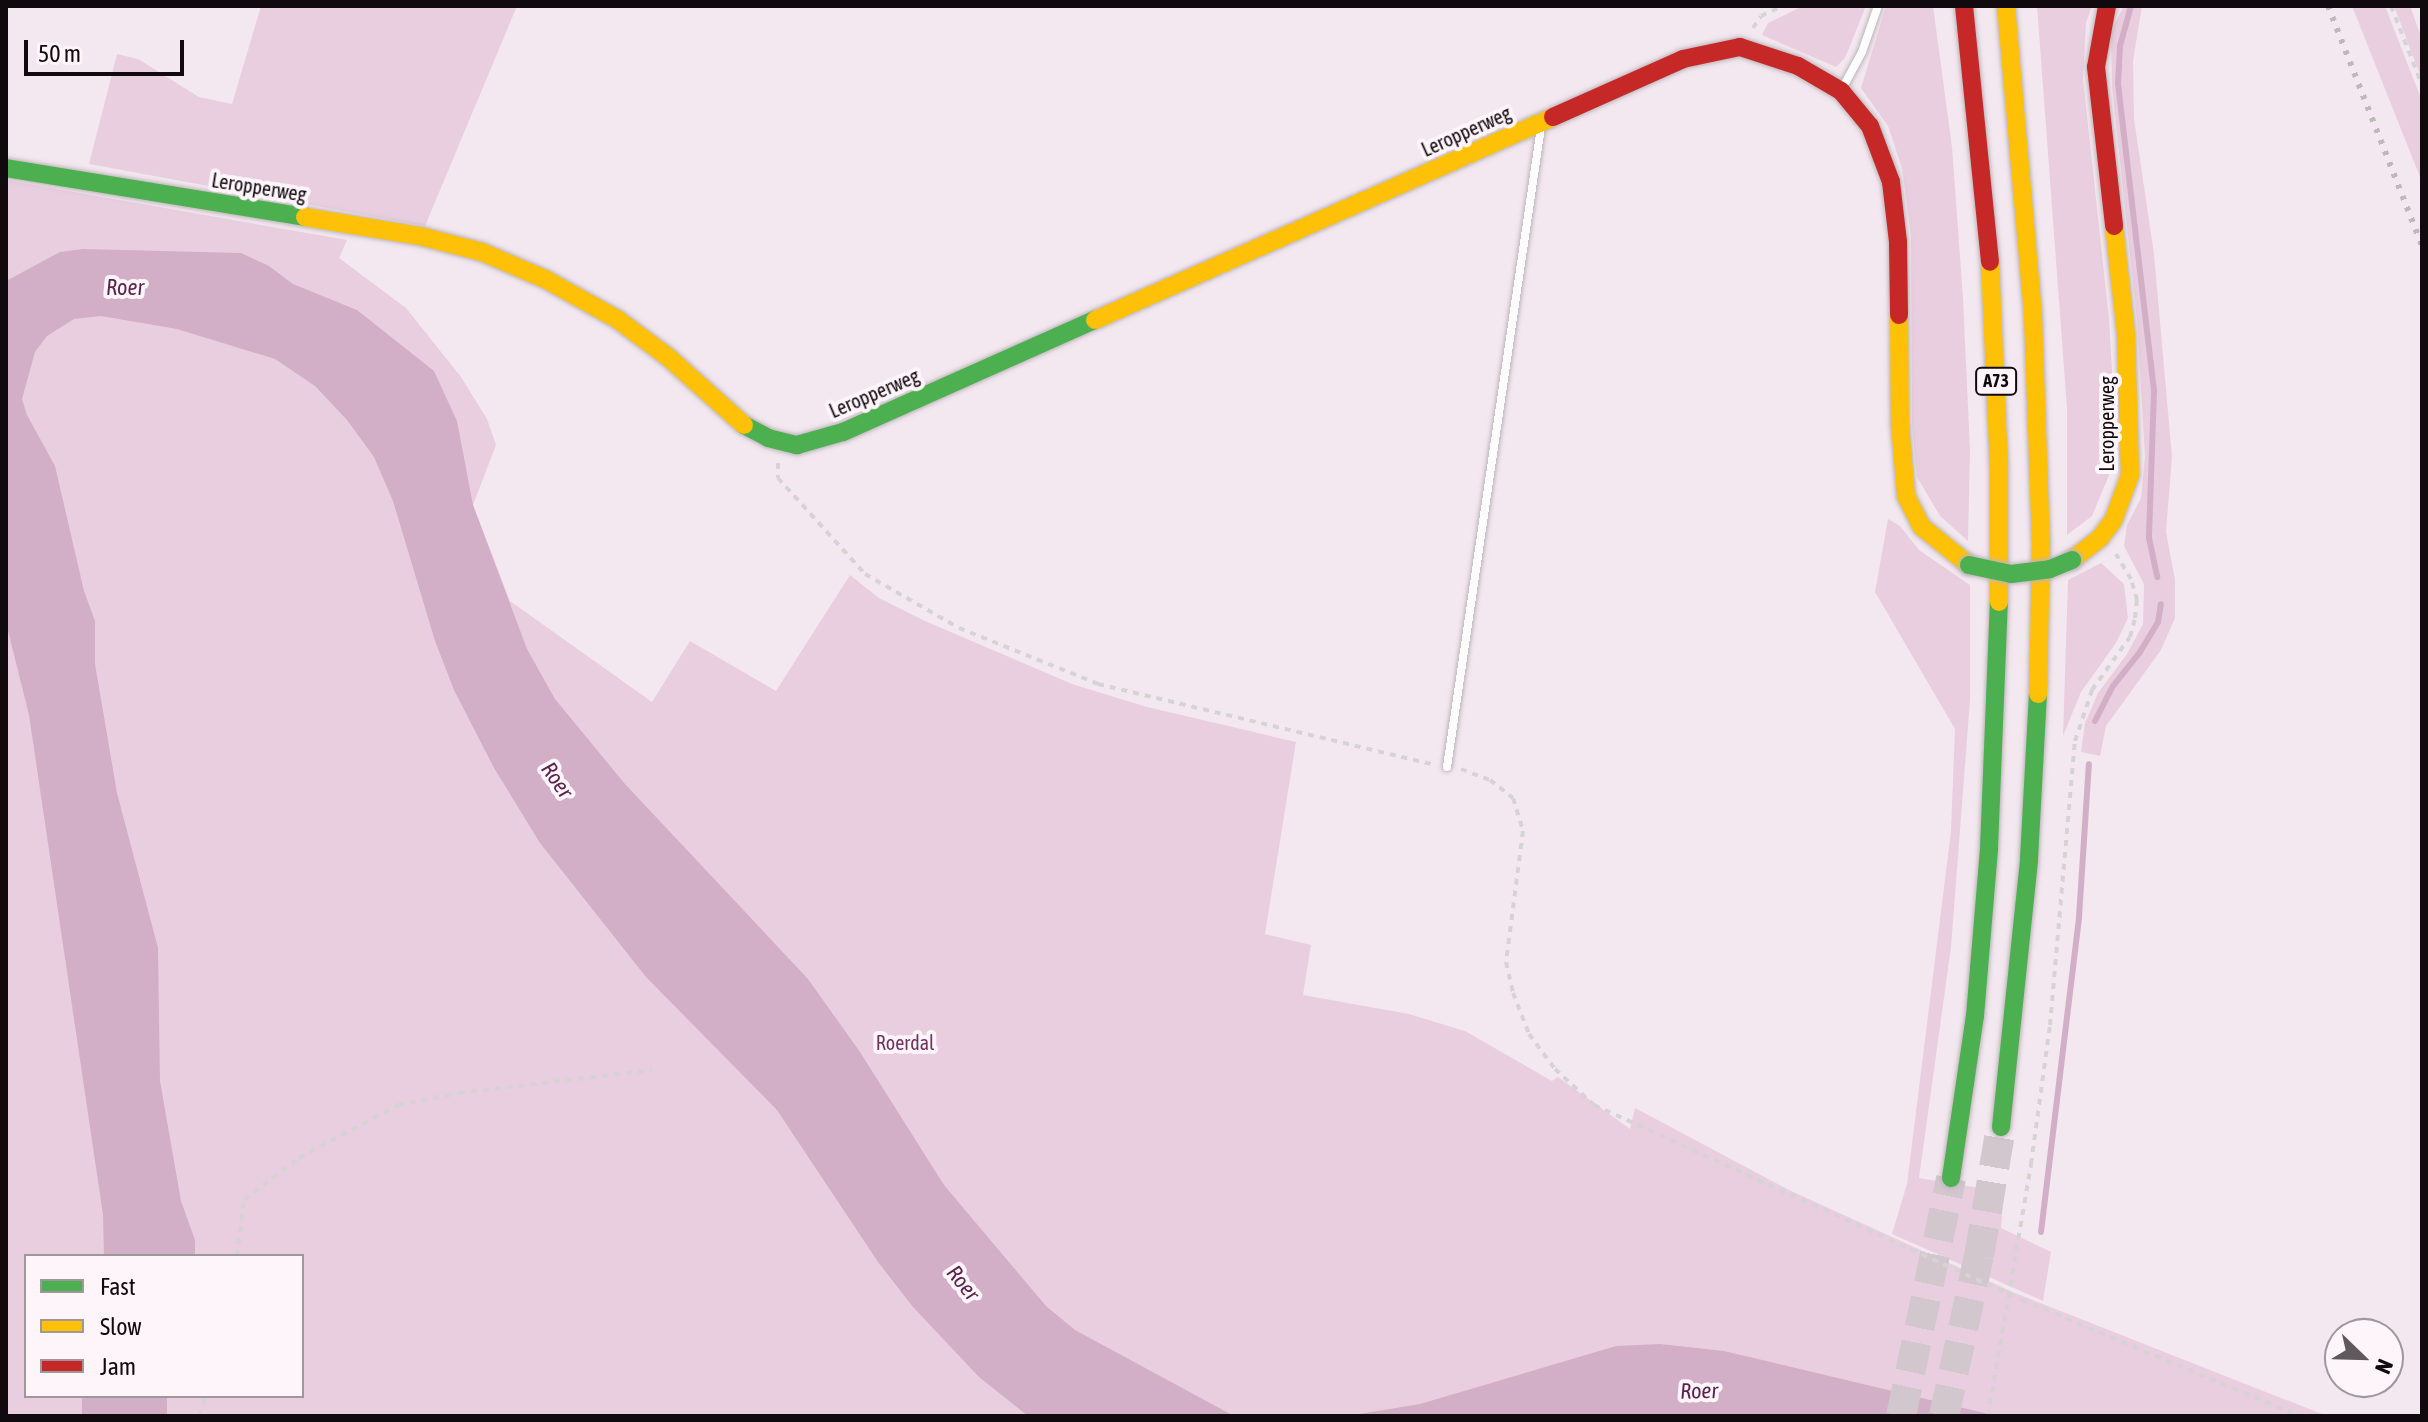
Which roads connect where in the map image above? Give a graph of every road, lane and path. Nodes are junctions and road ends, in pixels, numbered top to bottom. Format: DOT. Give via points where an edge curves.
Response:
graph roads {
  1 [pos="1782,6"];
  2 [pos="1878,6"];
  3 [pos="1964,6"];
  4 [pos="2006,6"];
  5 [pos="2107,6"];
  6 [pos="2391,6"];
  7 [pos="1740,47"];
  8 [pos="2422,85"];
  9 [pos="1841,91"];
  10 [pos="1541,122"];
  11 [pos="6,168"];
  12 [pos="780,441"];
  13 [pos="2110,547"];
  14 [pos="1447,767"];
  15 [pos="652,1070"];
  16 [pos="2001,1127"];
  17 [pos="1951,1178"];
  18 [pos="237,1254"];
  19 [pos="2009,1294"];
  20 [pos="1988,1416"];
  21 [pos="2299,1416"];
  1 -- 7 [label="path" via="1761,16"];
  2 -- 9 [label="lane"];
  3 -- 17 [label="main road, A73" via="1992,290 1999,663 1975,1016"];
  4 -- 16 [label="main road, A73" via="2033,316 2041,542 2029,859"];
  5 -- 9 [label="main road, Leropperweg, bridge" via="2096,67 2126,334 2130,475 2113,521 2100,538 2050,569 2011,574 1969,565 1922,527 1906,496 1898,242 1891,182 1870,126"];
  6 -- 8 [label="path"];
  7 -- 9 [label="main road, Leropperweg" via="1798,66"];
  7 -- 10 [label="main road, Leropperweg" via="1683,59"];
  10 -- 12 [label="main road, Leropperweg" via="843,432 797,445"];
  10 -- 14 [label="lane"];
  11 -- 12 [label="main road, Leropperweg" via="420,236 482,252 617,319 745,426"];
  12 -- 14 [label="path" via="778,478 865,574 959,628 1098,684"];
  13 -- 19 [label="path" via="2131,579 2135,618 2130,637 2087,700 2075,741 2050,1025"];
  14 -- 19 [label="path" via="1490,780 1513,798 1523,831 1506,962 1529,1034 1555,1069 1594,1105"];
  15 -- 18 [label="path" via="398,1105 299,1158 244,1200"];
  19 -- 20 [label="path"];
  19 -- 21 [label="path"];
}
